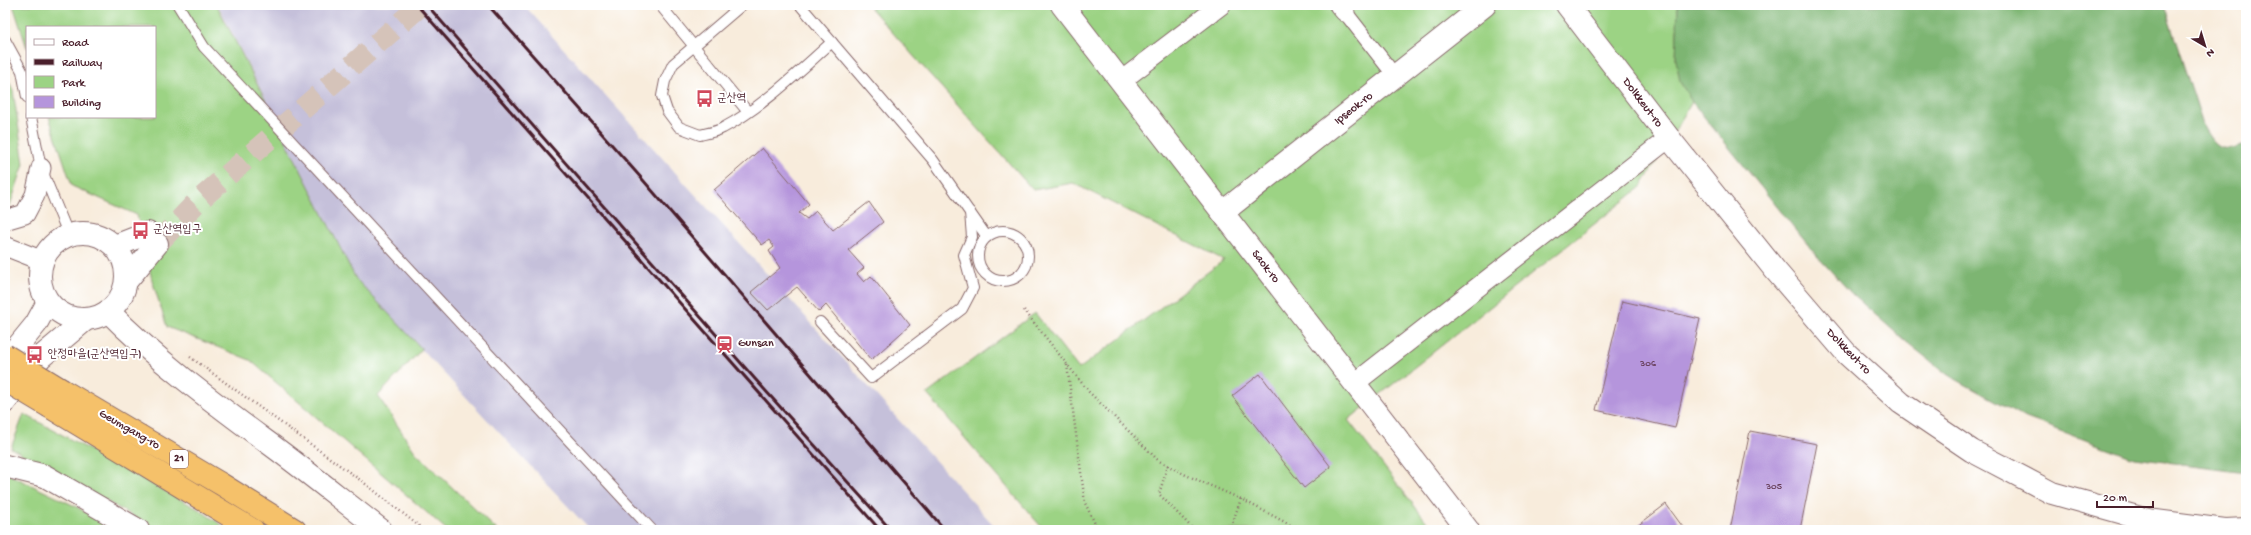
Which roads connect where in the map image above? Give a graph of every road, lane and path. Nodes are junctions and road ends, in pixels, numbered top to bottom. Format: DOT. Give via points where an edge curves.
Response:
graph roads {
  1 [pos="178,5"];
  2 [pos="660,5"];
  3 [pos="742,5"];
  4 [pos="800,5"];
  5 [pos="1062,5"];
  6 [pos="1221,5"];
  7 [pos="1486,5"];
  8 [pos="1566,5"];
  9 [pos="1342,8"];
  10 [pos="5,40"];
  11 [pos="832,42"];
  12 [pos="694,47"];
  13 [pos="1395,76"];
  14 [pos="1121,81"];
  15 [pos="26,92"];
  16 [pos="748,112"];
  17 [pos="31,118"];
  18 [pos="1669,138"];
  19 [pos="41,168"];
  20 [pos="970,212"];
  21 [pos="1223,212"];
  22 [pos="5,220"];
  23 [pos="69,236"];
  24 [pos="987,237"];
  25 [pos="5,246"];
  26 [pos="115,246"];
  27 [pos="43,261"];
  28 [pos="128,279"];
  29 [pos="48,302"];
  30 [pos="1024,310"];
  31 [pos="108,311"];
  32 [pos="85,320"];
  33 [pos="820,322"];
  34 [pos="5,355"];
  35 [pos="187,356"];
  36 [pos="5,362"];
  37 [pos="1067,363"];
  38 [pos="5,380"];
  39 [pos="1355,383"];
  40 [pos="56,399"];
  41 [pos="5,402"];
  42 [pos="1168,465"];
  43 [pos="5,466"];
  44 [pos="1241,499"];
  45 [pos="2147,525"];
  46 [pos="138,530"];
  47 [pos="253,530"];
  48 [pos="295,530"];
  49 [pos="381,530"];
  50 [pos="424,530"];
  51 [pos="652,530"];
  52 [pos="1098,530"];
  53 [pos="1194,530"];
  54 [pos="1230,530"];
  55 [pos="1300,530"];
  56 [pos="1468,530"];
  57 [pos="2246,530"];
  1 -- 51 [label="lane" via="204,48"];
  2 -- 12 [label="lane"];
  3 -- 12 [label="lane"];
  4 -- 11 [label="lane"];
  5 -- 14 [label="street, Saok-ro"];
  6 -- 14 [label="street"];
  7 -- 13 [label="street, Ipseok-ro"];
  8 -- 18 [label="street, Dolkkeut-ro"];
  9 -- 13 [label="street"];
  10 -- 15 [label="lane" via="22,71"];
  11 -- 16 [label="lane"];
  11 -- 20 [label="lane" via="933,160"];
  12 -- 16 [label="lane"];
  12 -- 16 [label="lane" via="674,64 665,80 662,96 667,111 679,127 700,136 722,128"];
  13 -- 21 [label="street, Ipseok-ro"];
  14 -- 21 [label="street, Saok-ro"];
  17 -- 19 [label="lane"];
  18 -- 39 [label="street"];
  18 -- 45 [label="street, Dolkkeut-ro" via="1775,270 1847,354 1901,403 1972,451 2052,493"];
  19 -- 22 [label="street" via="35,196 25,214"];
  19 -- 23 [label="lane"];
  20 -- 24 [label="lane"];
  20 -- 33 [label="lane" via="972,237 964,255 973,288 962,309 871,378"];
  21 -- 39 [label="street, Saok-ro"];
  23 -- 26 [label="street" via="89,233"];
  23 -- 27 [label="street" via="50,248"];
  24 -- 24 [label="lane" via="998,231 1006,231 1021,239 1027,253 1027,261 1019,275 1012,279 995,280 982,270 978,255"];
  25 -- 27 [label="street"];
  26 -- 28 [label="street" via="123,258"];
  26 -- 28 [label="street" via="153,238"];
  27 -- 29 [label="street" via="38,274 41,289"];
  28 -- 31 [label="street" via="120,299"];
  29 -- 32 [label="street" via="58,312 71,318"];
  29 -- 36 [label="street" via="36,324"];
  30 -- 37 [label="path"];
  31 -- 32 [label="street" via="99,317"];
  31 -- 49 [label="street" via="127,331 223,410"];
  32 -- 41 [label="street" via="41,357"];
  34 -- 40 [label="highway, Geumgang-ro / 21, bridge"];
  35 -- 50 [label="path" via="194,358 301,436"];
  37 -- 42 [label="path" via="1089,392 1139,443"];
  37 -- 52 [label="path" via="1085,503"];
  38 -- 40 [label="highway, Geumgang-ro / 21, bridge"];
  39 -- 56 [label="street, Saok-ro"];
  40 -- 47 [label="highway, Geumgang-ro / 21"];
  40 -- 48 [label="highway, Geumgang-ro / 21" via="221,484"];
  42 -- 44 [label="path"];
  42 -- 53 [label="path" via="1159,494"];
  43 -- 46 [label="street" via="45,476"];
  44 -- 54 [label="path"];
  44 -- 55 [label="path"];
  45 -- 57 [label="street, Dolkkeut-ro"];
}
